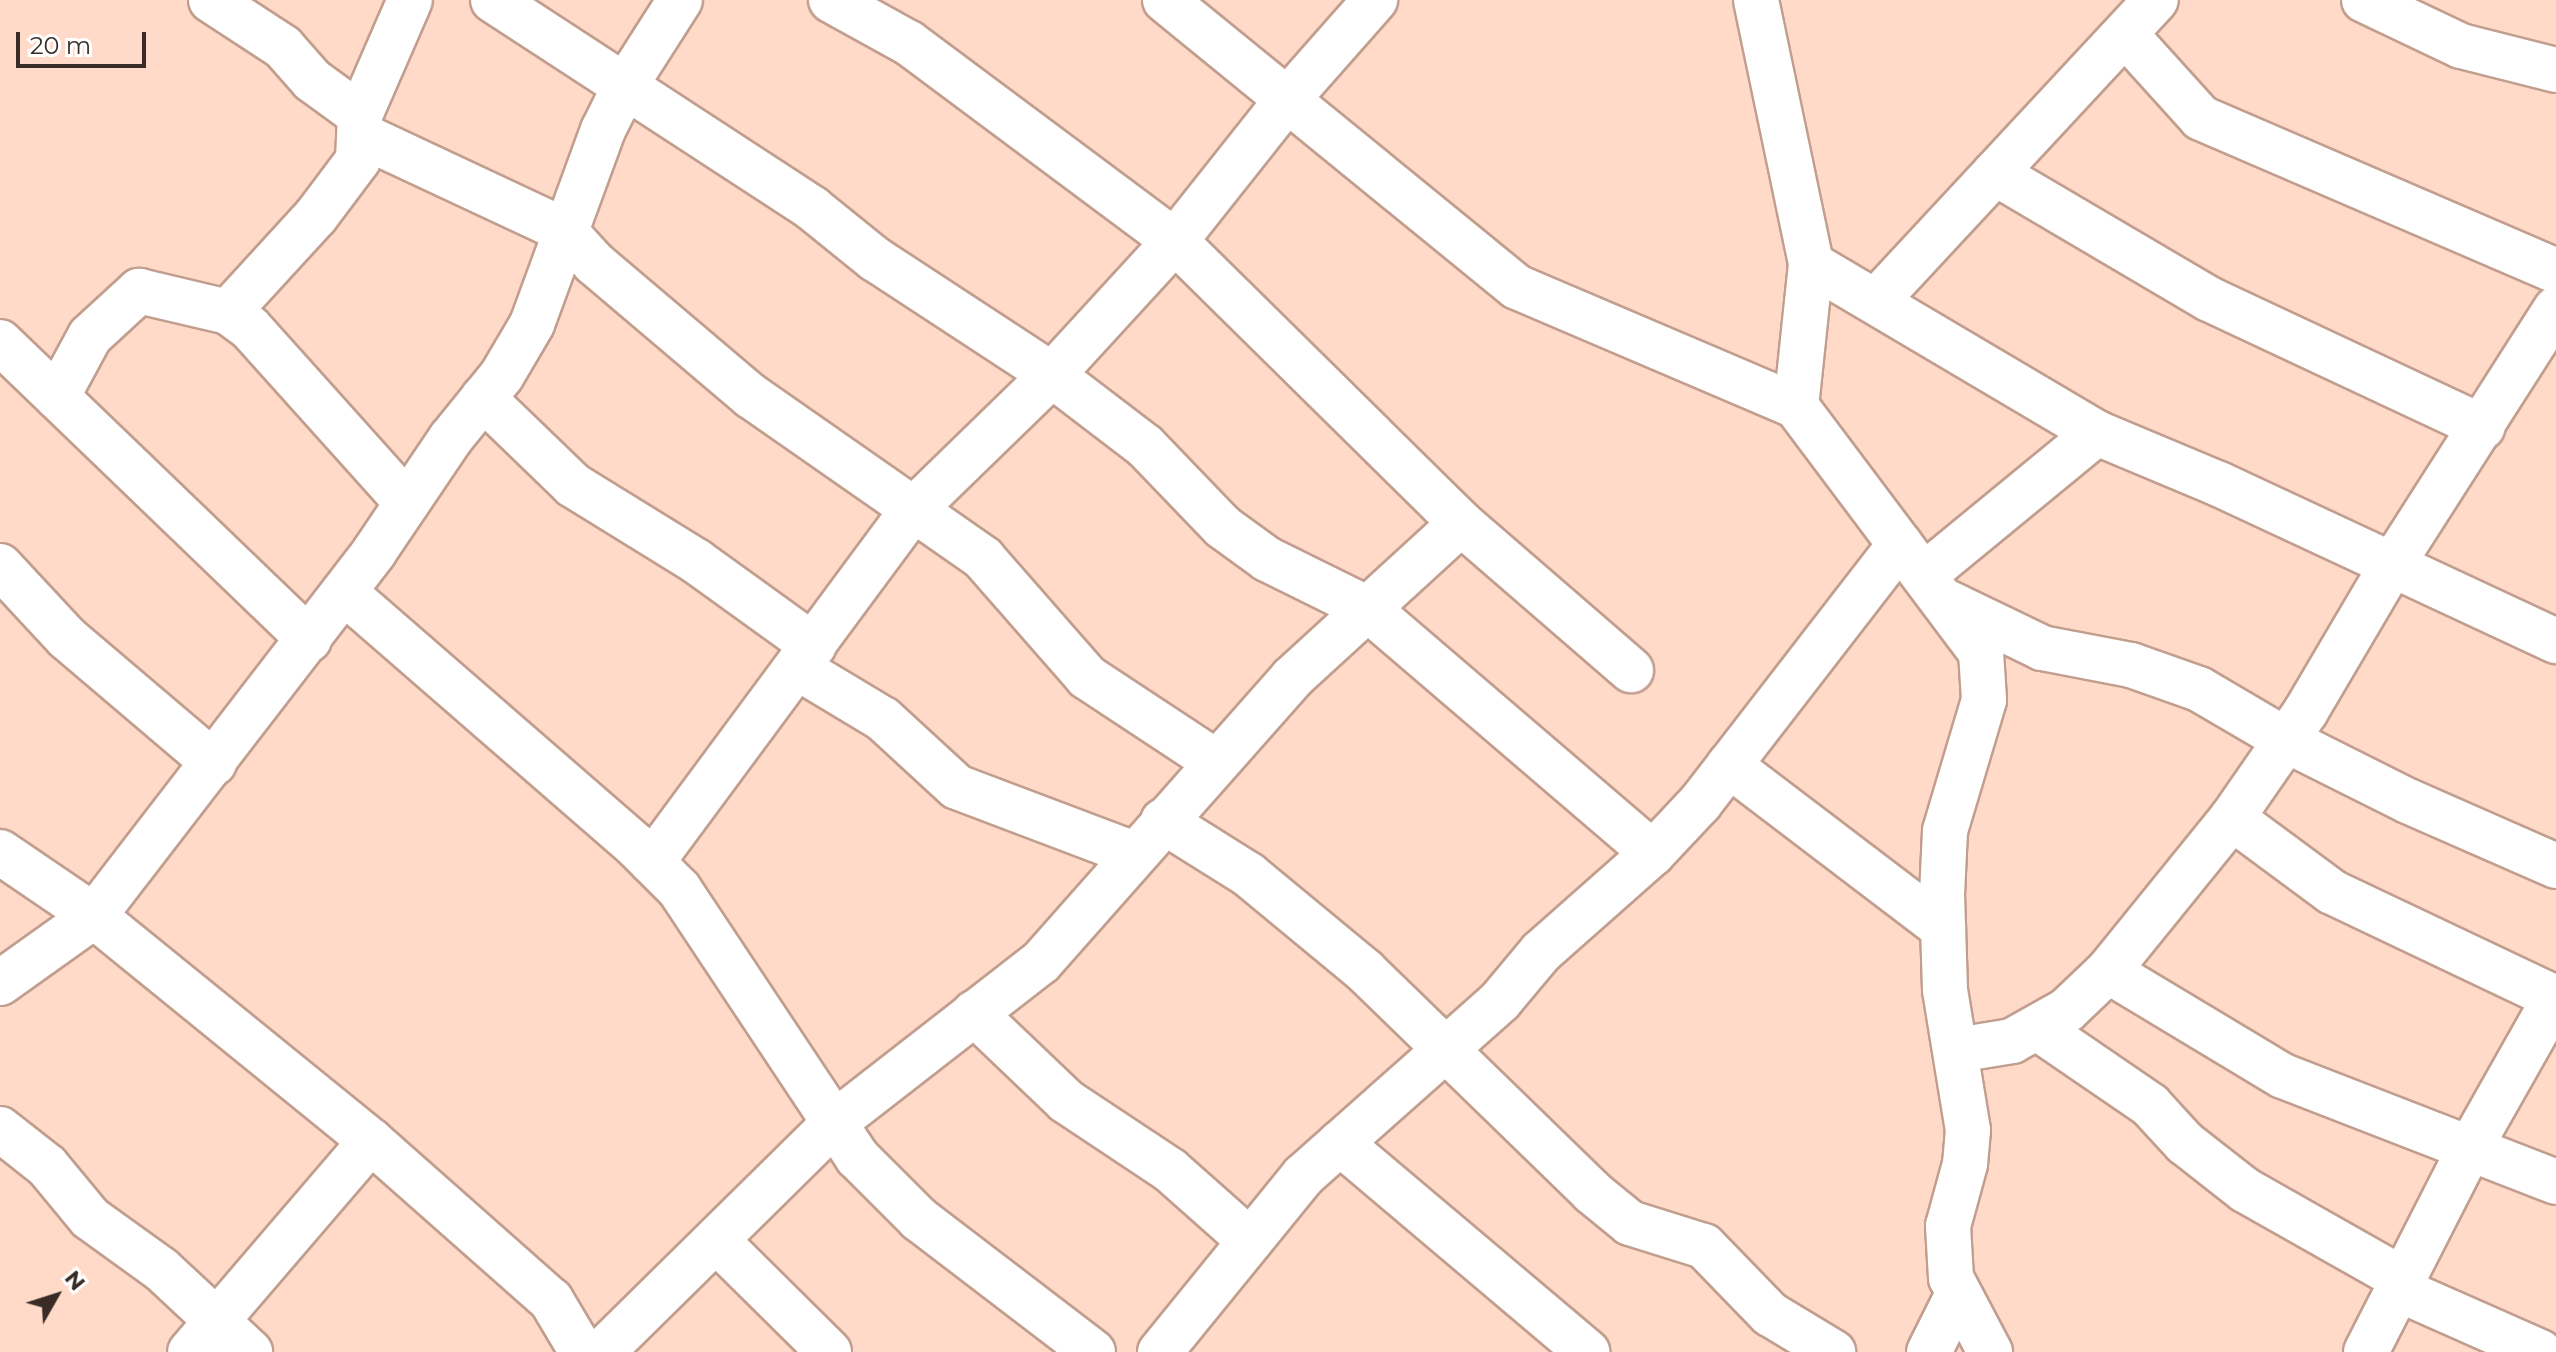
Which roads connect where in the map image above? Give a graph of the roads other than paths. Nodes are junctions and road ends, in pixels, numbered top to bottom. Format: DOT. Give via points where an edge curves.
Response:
graph roads {
  1 [pos="211,0"];
  2 [pos="410,0"];
  3 [pos="493,0"];
  4 [pos="680,0"];
  5 [pos="831,0"];
  6 [pos="1165,0"];
  7 [pos="1375,0"];
  8 [pos="1756,0"];
  9 [pos="2156,0"];
  10 [pos="2364,0"];
  11 [pos="2127,36"];
  12 [pos="2556,70"];
  13 [pos="625,86"];
  14 [pos="1286,101"];
  15 [pos="362,126"];
  16 [pos="1995,173"];
  17 [pos="564,230"];
  18 [pos="1175,241"];
  19 [pos="1811,264"];
  20 [pos="2556,271"];
  21 [pos="1876,301"];
  22 [pos="2556,309"];
  23 [pos="228,312"];
  24 [pos="0,342"];
  25 [pos="1052,375"];
  26 [pos="57,397"];
  27 [pos="483,398"];
  28 [pos="1796,406"];
  29 [pos="2482,427"];
  30 [pos="2097,433"];
  31 [pos="407,503"];
  32 [pos="911,512"];
  33 [pos="1461,523"];
  34 [pos="2392,565"];
  35 [pos="0,566"];
  36 [pos="1923,573"];
  37 [pos="344,592"];
  38 [pos="1368,609"];
  39 [pos="309,639"];
  40 [pos="2556,641"];
  41 [pos="806,657"];
  42 [pos="1631,670"];
  43 [pos="2286,740"];
  44 [pos="1216,762"];
  45 [pos="214,763"];
  46 [pos="1729,765"];
  47 [pos="2232,818"];
  48 [pos="1163,821"];
  49 [pos="0,852"];
  50 [pos="1653,853"];
  51 [pos="1134,854"];
  52 [pos="652,862"];
  53 [pos="2556,866"];
  54 [pos="94,916"];
  55 [pos="1943,928"];
  56 [pos="2108,971"];
  57 [pos="0,983"];
  58 [pos="2556,997"];
  59 [pos="974,1013"];
  60 [pos="2039,1029"];
  61 [pos="1443,1050"];
  62 [pos="1957,1050"];
  63 [pos="834,1123"];
  64 [pos="0,1129"];
  65 [pos="371,1141"];
  66 [pos="1340,1143"];
  67 [pos="2470,1148"];
  68 [pos="2556,1182"];
  69 [pos="716,1240"];
  70 [pos="1250,1241"];
  71 [pos="2402,1285"];
  72 [pos="1957,1296"];
  73 [pos="203,1337"];
  74 [pos="250,1352"];
  75 [pos="582,1352"];
  76 [pos="602,1352"];
  77 [pos="829,1352"];
  78 [pos="1093,1352"];
  79 [pos="1160,1352"];
  80 [pos="1587,1352"];
  81 [pos="1833,1352"];
  82 [pos="1929,1352"];
  83 [pos="1990,1352"];
  84 [pos="2366,1352"];
  85 [pos="2540,1352"];
  1 -- 15 [label="street" via="283,47"];
  2 -- 15 [label="street"];
  3 -- 13 [label="street"];
  4 -- 13 [label="street"];
  5 -- 18 [label="street" via="909,43"];
  6 -- 14 [label="street"];
  7 -- 14 [label="street"];
  8 -- 19 [label="street"];
  9 -- 11 [label="street"];
  10 -- 12 [label="street" via="2461,46"];
  11 -- 16 [label="street"];
  11 -- 20 [label="street" via="2201,118"];
  13 -- 17 [label="street"];
  13 -- 25 [label="street"];
  14 -- 18 [label="street"];
  14 -- 28 [label="street" via="1517,287"];
  15 -- 17 [label="street"];
  15 -- 23 [label="street" via="358,160 316,216"];
  16 -- 21 [label="street"];
  16 -- 29 [label="street" via="2209,299"];
  17 -- 27 [label="street" via="532,324"];
  17 -- 32 [label="street" via="594,263 751,396"];
  18 -- 25 [label="street"];
  18 -- 33 [label="street"];
  19 -- 21 [label="street"];
  19 -- 28 [label="street"];
  21 -- 30 [label="street"];
  22 -- 29 [label="street"];
  23 -- 26 [label="street" via="139,291 90,336"];
  23 -- 31 [label="street" via="250,328"];
  24 -- 26 [label="street"];
  25 -- 32 [label="street"];
  25 -- 38 [label="street" via="1145,446 1245,543"];
  26 -- 39 [label="street"];
  27 -- 31 [label="street"];
  27 -- 41 [label="street" via="573,485 696,561"];
  28 -- 36 [label="street"];
  29 -- 34 [label="street"];
  30 -- 34 [label="street"];
  30 -- 36 [label="street"];
  31 -- 37 [label="street"];
  32 -- 41 [label="street"];
  32 -- 44 [label="street" via="983,558 1087,677"];
  33 -- 38 [label="street"];
  33 -- 42 [label="street"];
  34 -- 40 [label="street"];
  34 -- 43 [label="street"];
  35 -- 45 [label="street" via="67,638"];
  36 -- 43 [label="street" via="2042,648 2131,665 2199,689"];
  36 -- 46 [label="street"];
  36 -- 55 [label="street" via="1981,652 1984,700 1945,831"];
  37 -- 39 [label="street"];
  37 -- 52 [label="street"];
  38 -- 44 [label="street" via="1292,678"];
  38 -- 50 [label="street"];
  39 -- 45 [label="street"];
  41 -- 51 [label="street" via="957,787"];
  41 -- 52 [label="street"];
  43 -- 47 [label="street"];
  43 -- 53 [label="street"];
  44 -- 48 [label="street"];
  45 -- 54 [label="street"];
  46 -- 50 [label="street"];
  46 -- 55 [label="street"];
  47 -- 56 [label="street"];
  47 -- 58 [label="street" via="2332,892"];
  48 -- 51 [label="street"];
  48 -- 61 [label="street" via="1249,875 1365,971"];
  49 -- 54 [label="street"];
  50 -- 61 [label="street" via="1541,952 1514,988"];
  51 -- 59 [label="street" via="1041,962"];
  52 -- 63 [label="street" via="679,889"];
  54 -- 57 [label="street"];
  54 -- 65 [label="street"];
  55 -- 62 [label="street" via="1945,990"];
  56 -- 60 [label="street"];
  56 -- 67 [label="street" via="2283,1076"];
  58 -- 67 [label="street"];
  59 -- 63 [label="street"];
  59 -- 70 [label="street" via="1066,1101 1170,1170"];
  60 -- 62 [label="street" via="2012,1041"];
  60 -- 71 [label="street" via="2150,1105 2185,1143 2245,1190"];
  61 -- 66 [label="street"];
  61 -- 81 [label="street" via="1528,1135 1630,1223 1704,1246 1770,1314"];
  62 -- 72 [label="street" via="1968,1130 1948,1226"];
  63 -- 69 [label="street"];
  63 -- 78 [label="street" via="857,1157 919,1219"];
  64 -- 73 [label="street" via="47,1166 90,1218 161,1269"];
  65 -- 73 [label="street"];
  65 -- 75 [label="street" via="551,1300"];
  66 -- 70 [label="street" via="1303,1176"];
  66 -- 80 [label="street"];
  67 -- 68 [label="street"];
  67 -- 71 [label="street"];
  69 -- 76 [label="street"];
  69 -- 77 [label="street"];
  70 -- 79 [label="street"];
  71 -- 84 [label="street"];
  71 -- 85 [label="street"];
  72 -- 82 [label="street"];
  72 -- 83 [label="street"];
  73 -- 74 [label="street"];
}
